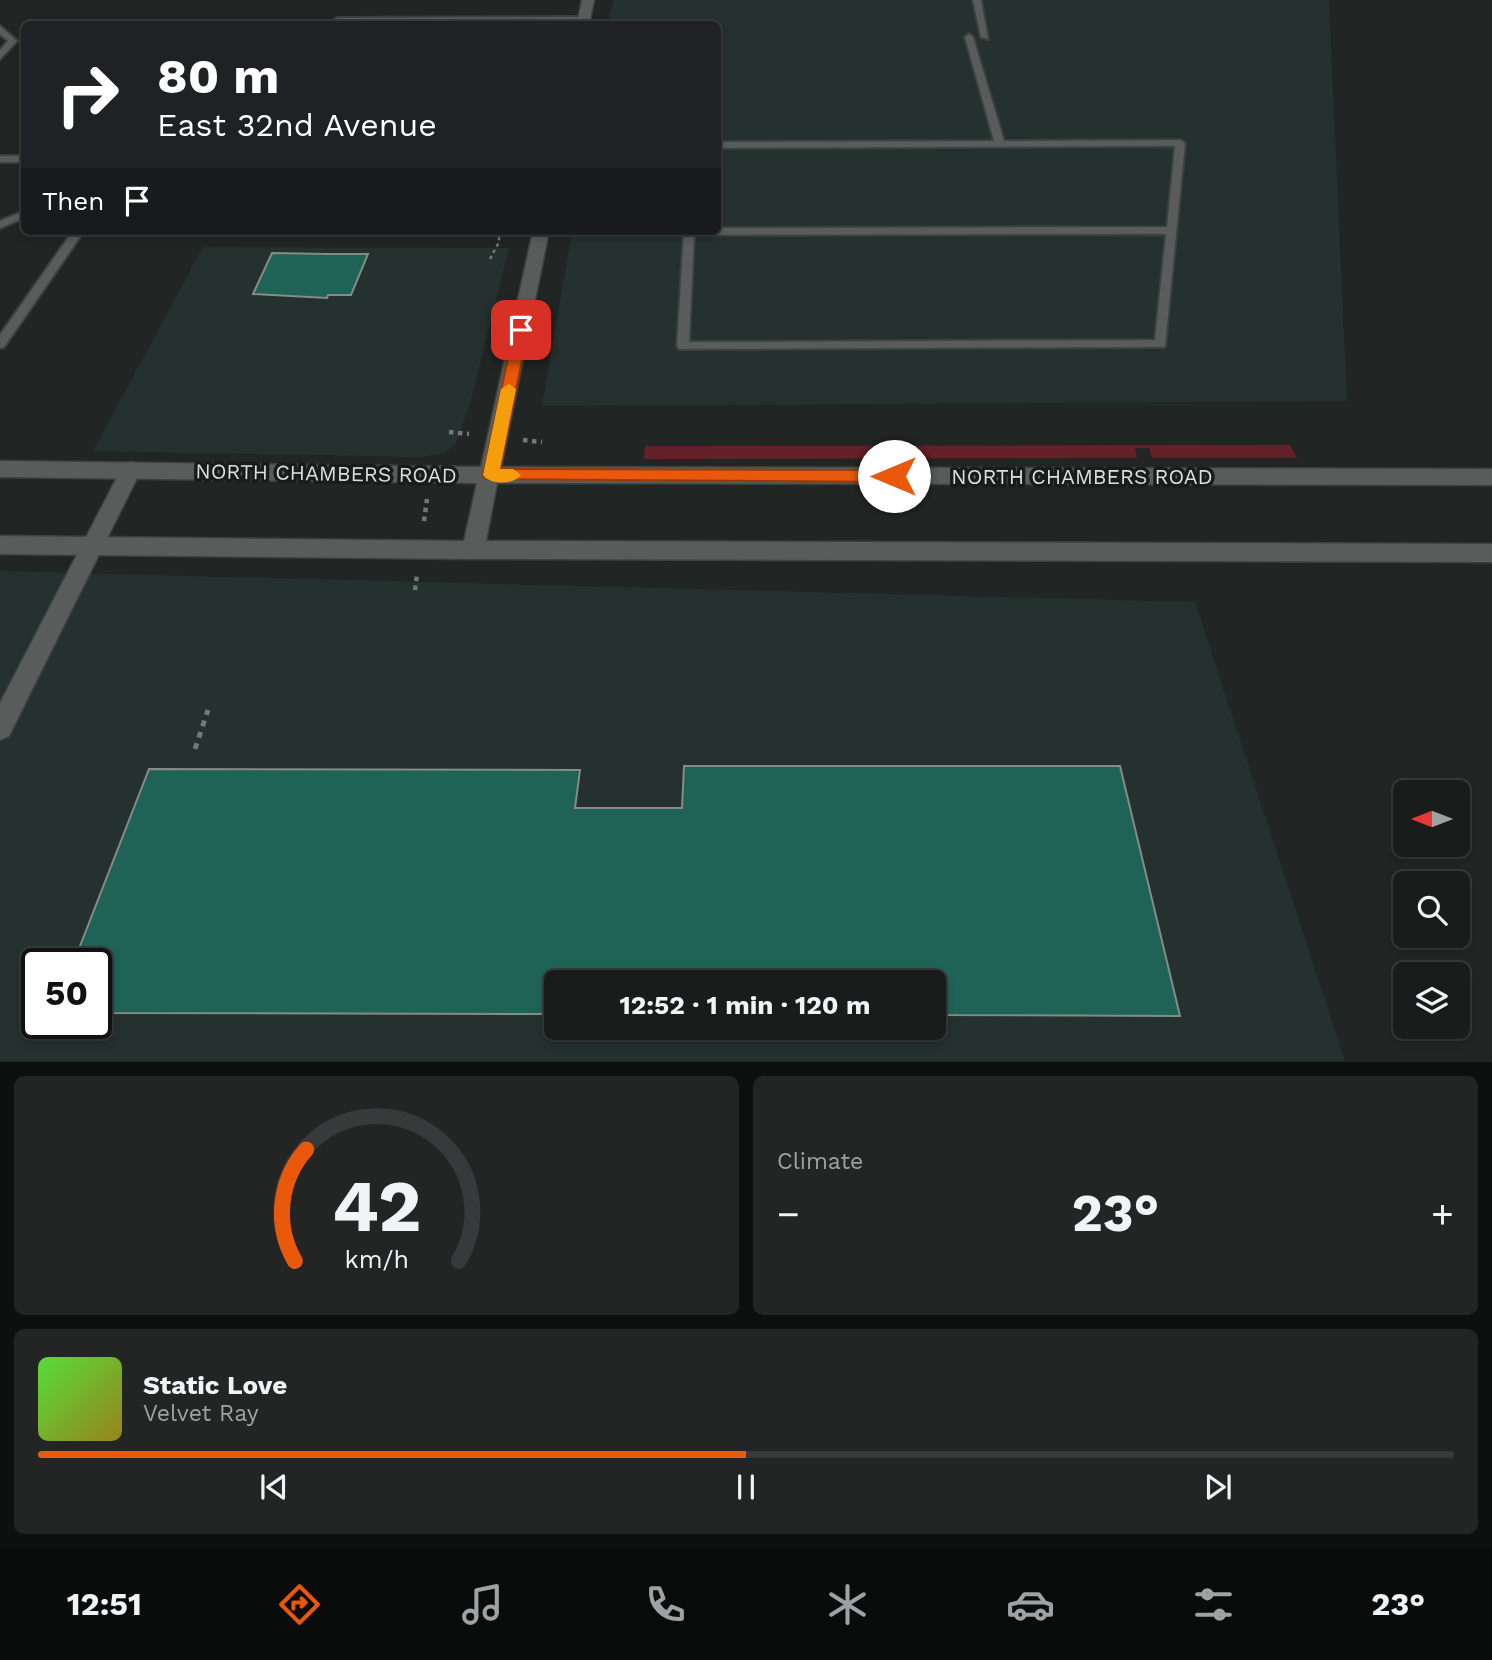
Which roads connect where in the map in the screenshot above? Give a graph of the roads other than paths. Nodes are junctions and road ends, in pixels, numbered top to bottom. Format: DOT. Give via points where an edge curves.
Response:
graph roads {
  1 [pos="588,0"];
  2 [pos="977,0"];
  3 [pos="584,21"];
  4 [pos="0,29"];
  5 [pos="969,37"];
  6 [pos="985,37"];
  7 [pos="5,46"];
  8 [pos="0,56"];
  9 [pos="1000,144"];
  10 [pos="721,145"];
  11 [pos="0,159"];
  12 [pos="21,159"];
  13 [pos="21,215"];
  14 [pos="0,225"];
  15 [pos="1172,230"];
  16 [pos="721,231"];
  17 [pos="76,235"];
  18 [pos="540,235"];
  19 [pos="689,235"];
  20 [pos="0,344"];
  21 [pos="0,468"];
  22 [pos="131,470"];
  23 [pos="491,475"];
  24 [pos="1492,477"];
  25 [pos="0,545"];
  26 [pos="92,547"];
  27 [pos="473,550"];
  28 [pos="1492,553"];
  29 [pos="0,729"];
  1 -- 3 [label="main road"];
  2 -- 6 [label="lane"];
  4 -- 7 [label="lane" via="13,41"];
  5 -- 9 [label="lane"];
  7 -- 8 [label="lane"];
  9 -- 10 [label="lane"];
  9 -- 15 [label="lane" via="1180,143"];
  11 -- 12 [label="lane"];
  13 -- 14 [label="lane"];
  15 -- 16 [label="lane"];
  15 -- 19 [label="lane" via="1161,344 684,346"];
  17 -- 20 [label="lane"];
  18 -- 23 [label="main road"];
  21 -- 22 [label="main road, NORTH CHAMBERS ROAD"];
  22 -- 23 [label="main road, NORTH CHAMBERS ROAD"];
  22 -- 26 [label="main road"];
  23 -- 24 [label="main road, NORTH CHAMBERS ROAD"];
  23 -- 27 [label="main road"];
  25 -- 26 [label="main road"];
  26 -- 27 [label="main road"];
  26 -- 29 [label="main road"];
  27 -- 28 [label="main road"];
}
